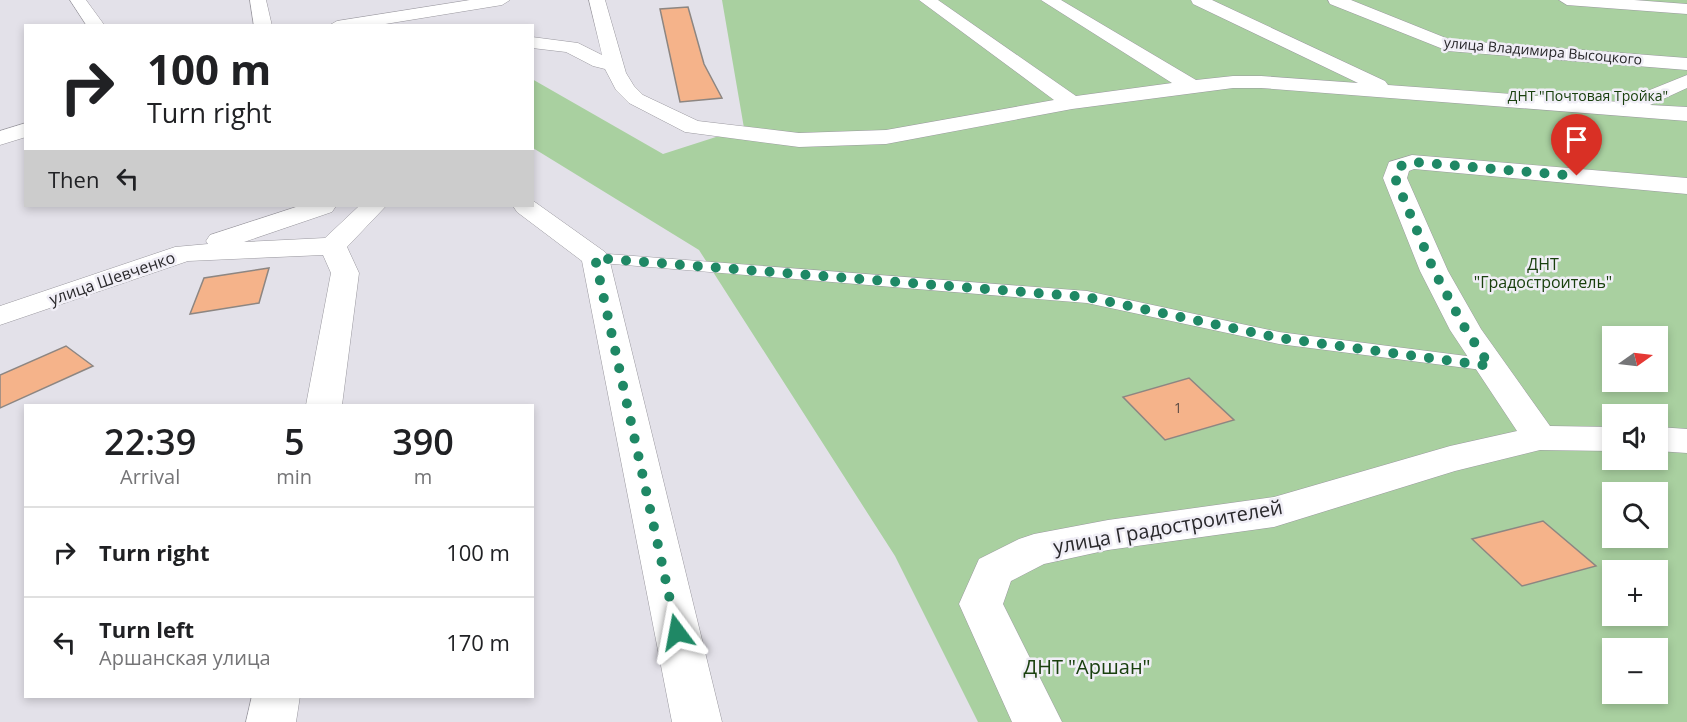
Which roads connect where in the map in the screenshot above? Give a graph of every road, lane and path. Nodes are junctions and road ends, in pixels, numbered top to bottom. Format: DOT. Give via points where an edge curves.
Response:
graph roads {
  1 [pos="78,0"];
  2 [pos="258,0"];
  3 [pos="502,0"];
  4 [pos="597,0"];
  5 [pos="927,0"];
  6 [pos="1049,0"];
  7 [pos="1199,0"];
  8 [pos="1336,0"];
  9 [pos="1567,0"];
  10 [pos="1687,9"];
  11 [pos="95,24"];
  12 [pos="262,24"];
  13 [pos="350,24"];
  14 [pos="534,42"];
  15 [pos="613,64"];
  16 [pos="1687,64"];
  17 [pos="1687,81"];
  18 [pos="1192,87"];
  19 [pos="1395,93"];
  20 [pos="1072,103"];
  21 [pos="1623,109"];
  22 [pos="1687,114"];
  23 [pos="24,131"];
  24 [pos="0,138"];
  25 [pos="1687,186"];
  26 [pos="320,207"];
  27 [pos="372,207"];
  28 [pos="526,207"];
  29 [pos="333,246"];
  30 [pos="185,253"];
  31 [pos="595,258"];
  32 [pos="0,316"];
  33 [pos="1490,366"];
  34 [pos="324,404"];
  35 [pos="1540,438"];
  36 [pos="1602,439"];
  37 [pos="1668,440"];
  38 [pos="1687,441"];
  39 [pos="276,698"];
  40 [pos="701,716"];
  41 [pos="271,722"];
  42 [pos="1037,722"];
  1 -- 11 [label="street"];
  2 -- 12 [label="street"];
  3 -- 13 [label="street"];
  4 -- 15 [label="street"];
  5 -- 20 [label="street"];
  6 -- 18 [label="street"];
  7 -- 19 [label="street"];
  8 -- 16 [label="street, улица Владимира Высоцкого" via="1448,45"];
  9 -- 10 [label="street"];
  14 -- 15 [label="street" via="571,47 600,62"];
  15 -- 20 [label="street" via="626,90 636,99 693,127 799,140 886,137"];
  17 -- 21 [label="street"];
  18 -- 19 [label="street" via="1261,82"];
  18 -- 20 [label="street"];
  19 -- 21 [label="street"];
  21 -- 22 [label="street"];
  23 -- 24 [label="street"];
  25 -- 33 [label="street" via="1413,162 1398,167 1395,178 1434,271"];
  26 -- 30 [label="street"];
  27 -- 29 [label="street"];
  28 -- 31 [label="street"];
  29 -- 30 [label="street, улица Шевченко"];
  29 -- 34 [label="street" via="345,273"];
  30 -- 32 [label="street, улица Шевченко"];
  31 -- 33 [label="lane" via="1087,297 1279,338"];
  31 -- 40 [label="street"];
  33 -- 35 [label="street"];
  35 -- 36 [label="street, улица Градостроителей"];
  35 -- 42 [label="street, улица Градостроителей" via="1450,459 1274,512 1108,535 1034,550 994,571 981,604"];
  37 -- 38 [label="street"];
  39 -- 41 [label="street"];
}
